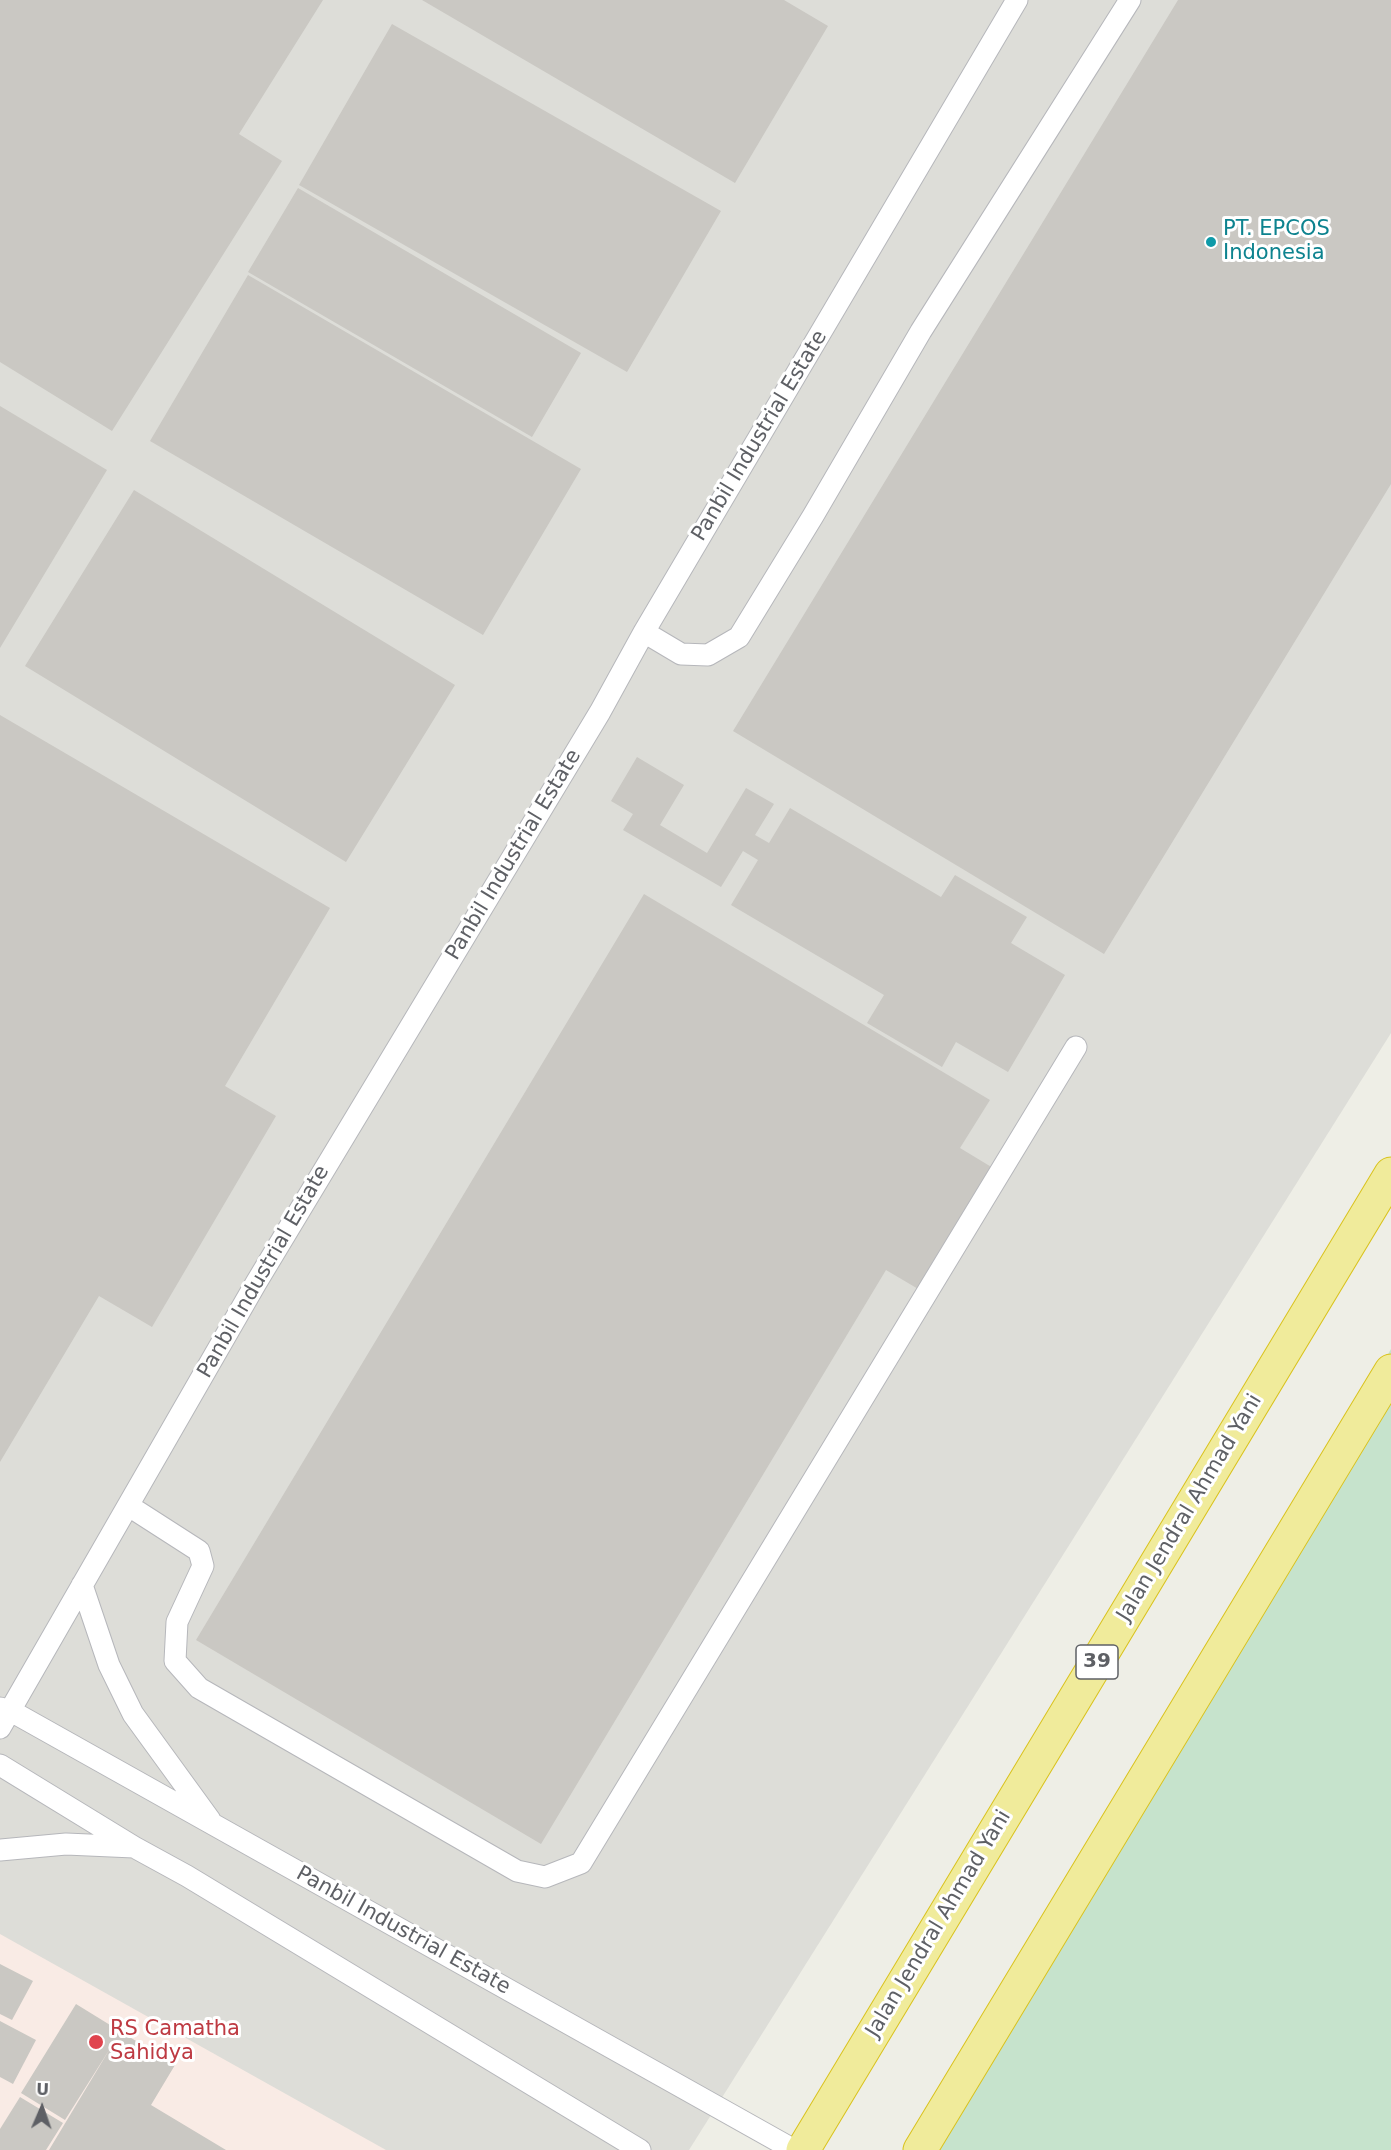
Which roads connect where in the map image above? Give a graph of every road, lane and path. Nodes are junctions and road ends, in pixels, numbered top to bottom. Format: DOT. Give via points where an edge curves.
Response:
graph roads {
  1 [pos="1017,0"];
  2 [pos="1130,0"];
  3 [pos="644,632"];
  4 [pos="1076,1047"];
  5 [pos="1391,1174"];
  6 [pos="1391,1371"];
  7 [pos="129,1506"];
  8 [pos="82,1585"];
  9 [pos="4,1716"];
  10 [pos="0,1765"];
  11 [pos="214,1825"];
  12 [pos="135,1846"];
  13 [pos="0,1850"];
  14 [pos="640,2150"];
  15 [pos="795,2150"];
  16 [pos="803,2150"];
  17 [pos="920,2150"];
  1 -- 3 [label="lane, Panbil Industrial Estate"];
  2 -- 3 [label="lane" via="921,331 739,637 708,656 681,654"];
  3 -- 7 [label="lane, Panbil Industrial Estate" via="600,712 256,1282"];
  4 -- 7 [label="lane" via="581,1863 545,1878 517,1871 199,1688 175,1661 177,1622 203,1566 199,1551"];
  5 -- 16 [label="highway, Jalan Jendral Ahmad Yani / 39"];
  6 -- 17 [label="highway"];
  7 -- 8 [label="lane, Panbil Industrial Estate"];
  8 -- 9 [label="lane, Panbil Industrial Estate"];
  8 -- 11 [label="lane" via="109,1665 133,1714"];
  9 -- 11 [label="lane, Panbil Industrial Estate"];
  10 -- 12 [label="lane"];
  11 -- 15 [label="lane, Panbil Industrial Estate"];
  12 -- 13 [label="lane" via="66,1844"];
  12 -- 14 [label="lane"];
}
